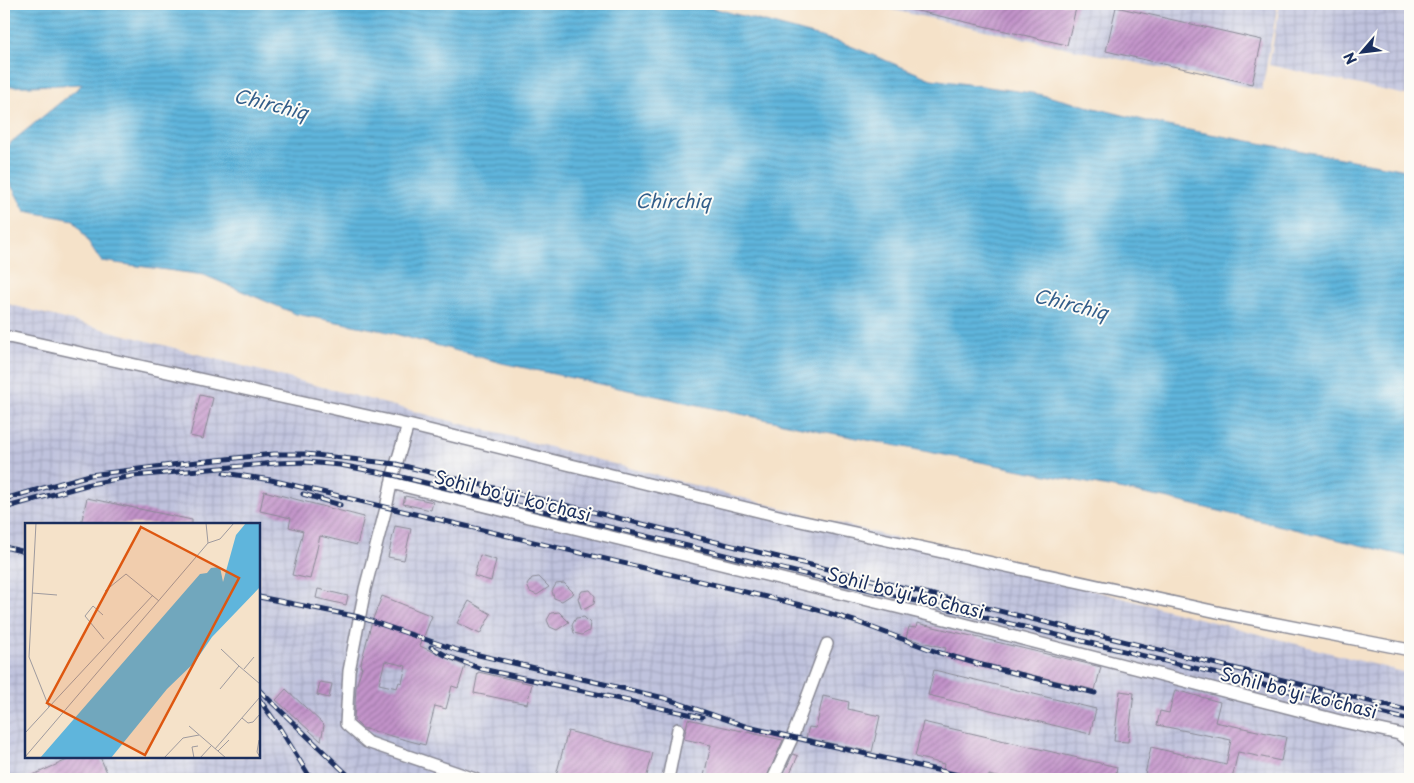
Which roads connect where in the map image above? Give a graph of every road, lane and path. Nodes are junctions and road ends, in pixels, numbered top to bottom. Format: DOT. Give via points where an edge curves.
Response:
graph roads {
  1 [pos="4,336"];
  2 [pos="408,425"];
  3 [pos="391,483"];
  4 [pos="826,644"];
  5 [pos="1410,650"];
  6 [pos="678,729"];
  7 [pos="1410,742"];
  8 [pos="475,779"];
  9 [pos="668,779"];
  10 [pos="774,779"];
  1 -- 2 [label="street"];
  2 -- 3 [label="street"];
  2 -- 5 [label="street" via="790,519 1232,615"];
  3 -- 7 [label="street, Sohil bo'yi ko'chasi" via="1399,734"];
  3 -- 8 [label="street" via="349,671 346,724 367,742"];
  4 -- 10 [label="street"];
  6 -- 9 [label="street"];
}
